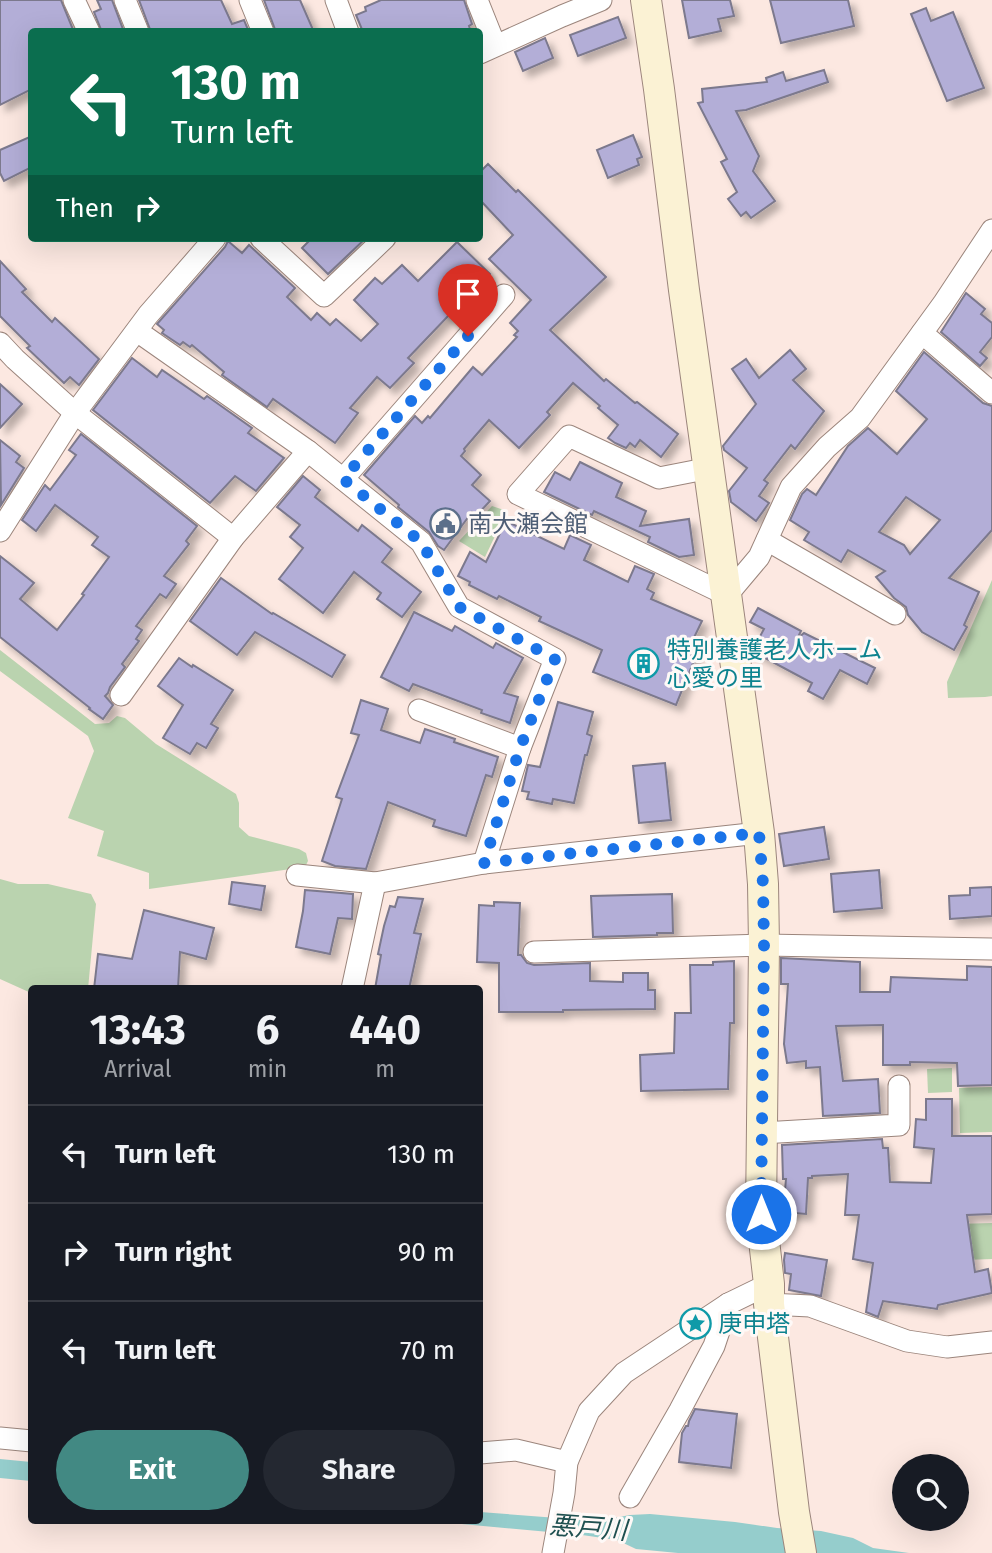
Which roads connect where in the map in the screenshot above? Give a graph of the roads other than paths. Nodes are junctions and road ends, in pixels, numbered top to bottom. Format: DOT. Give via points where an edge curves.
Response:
graph roads {
  1 [pos="74,0"];
  2 [pos="125,0"];
  3 [pos="250,0"];
  4 [pos="336,0"];
  5 [pos="477,0"];
  6 [pos="601,0"];
  7 [pos="646,0"];
  8 [pos="87,28"];
  9 [pos="136,28"];
  10 [pos="261,28"];
  11 [pos="346,28"];
  12 [pos="483,28"];
  13 [pos="483,29"];
  14 [pos="487,49"];
  15 [pos="992,230"];
  16 [pos="212,242"];
  17 [pos="265,242"];
  18 [pos="381,242"];
  19 [pos="504,295"];
  20 [pos="137,331"];
  21 [pos="922,333"];
  22 [pos="0,343"];
  23 [pos="992,393"];
  24 [pos="75,413"];
  25 [pos="308,451"];
  26 [pos="710,468"];
  27 [pos="343,479"];
  28 [pos="0,531"];
  29 [pos="233,538"];
  30 [pos="767,540"];
  31 [pos="726,595"];
  32 [pos="895,614"];
  33 [pos="121,695"];
  34 [pos="419,710"];
  35 [pos="520,748"];
  36 [pos="759,833"];
  37 [pos="484,863"];
  38 [pos="297,875"];
  39 [pos="375,883"];
  40 [pos="764,945"];
  41 [pos="992,949"];
  42 [pos="534,953"];
  43 [pos="353,985"];
  44 [pos="899,1086"];
  45 [pos="761,1133"];
  46 [pos="769,1294"];
  47 [pos="727,1304"];
  48 [pos="992,1342"];
  49 [pos="0,1438"];
  50 [pos="28,1441"];
  51 [pos="483,1453"];
  52 [pos="567,1462"];
  53 [pos="629,1497"];
  54 [pos="559,1552"];
  55 [pos="801,1553"];
  1 -- 8 [label="street"];
  2 -- 9 [label="street"];
  3 -- 10 [label="street"];
  4 -- 11 [label="street"];
  5 -- 12 [label="street"];
  6 -- 14 [label="street"];
  7 -- 26 [label="street"];
  13 -- 14 [label="street"];
  15 -- 21 [label="street"];
  16 -- 20 [label="street"];
  17 -- 18 [label="street" via="324,296"];
  19 -- 27 [label="street"];
  20 -- 24 [label="street"];
  20 -- 25 [label="street"];
  21 -- 23 [label="street"];
  21 -- 30 [label="street" via="860,418 791,487"];
  22 -- 24 [label="street"];
  24 -- 28 [label="street"];
  24 -- 29 [label="street"];
  25 -- 27 [label="street"];
  25 -- 29 [label="street"];
  26 -- 31 [label="street"];
  26 -- 31 [label="street" via="659,478 569,436 518,494"];
  27 -- 35 [label="street" via="421,542 459,607 555,659"];
  29 -- 33 [label="street"];
  30 -- 31 [label="street" via="760,557"];
  30 -- 32 [label="street"];
  31 -- 36 [label="street"];
  34 -- 35 [label="street"];
  35 -- 37 [label="street"];
  36 -- 37 [label="street"];
  36 -- 40 [label="street"];
  37 -- 39 [label="street"];
  38 -- 39 [label="street"];
  39 -- 43 [label="street"];
  40 -- 41 [label="street"];
  40 -- 42 [label="street"];
  40 -- 45 [label="street"];
  44 -- 45 [label="street" via="900,1125"];
  45 -- 46 [label="street" via="761,1214"];
  46 -- 47 [label="street"];
  46 -- 48 [label="street" via="907,1341 947,1347"];
  46 -- 55 [label="street"];
  47 -- 52 [label="street" via="624,1373 589,1411"];
  47 -- 53 [label="street" via="714,1346"];
  49 -- 50 [label="street"];
  51 -- 52 [label="street" via="516,1450"];
  52 -- 54 [label="street"];
}
